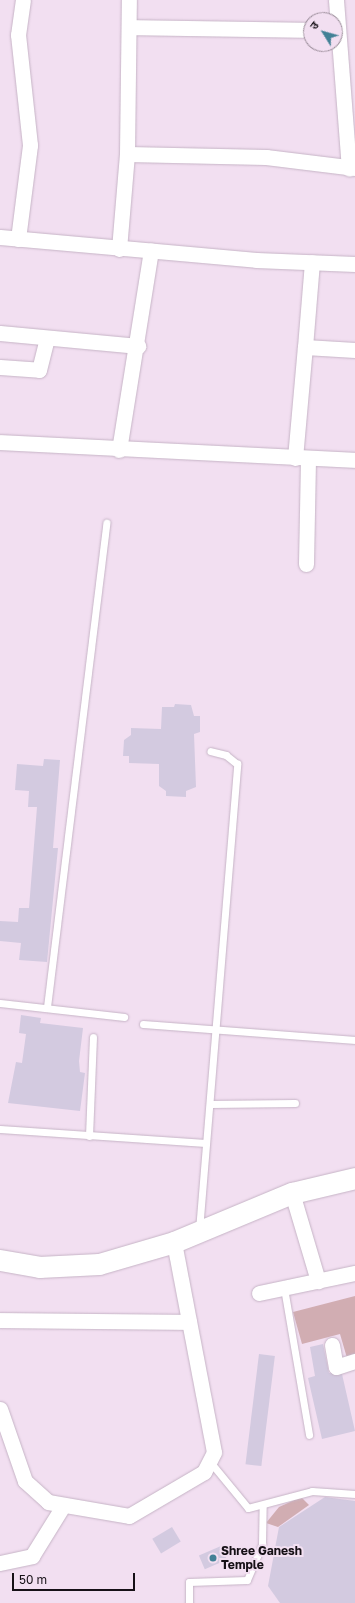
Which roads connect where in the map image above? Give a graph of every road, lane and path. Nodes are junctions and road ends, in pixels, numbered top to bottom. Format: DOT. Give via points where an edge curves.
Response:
graph roads {
  1 [pos="23,0"];
  2 [pos="129,0"];
  3 [pos="336,0"];
  4 [pos="336,12"];
  5 [pos="129,27"];
  6 [pos="303,30"];
  7 [pos="339,52"];
  8 [pos="128,154"];
  9 [pos="352,168"];
  10 [pos="0,237"];
  11 [pos="18,239"];
  12 [pos="119,249"];
  13 [pos="150,251"];
  14 [pos="312,262"];
  15 [pos="355,264"];
  16 [pos="0,333"];
  17 [pos="48,338"];
  18 [pos="138,346"];
  19 [pos="305,347"];
  20 [pos="355,350"];
  21 [pos="0,367"];
  22 [pos="0,442"];
  23 [pos="119,450"];
  24 [pos="302,458"];
  25 [pos="355,460"];
  26 [pos="106,523"];
  27 [pos="306,564"];
  28 [pos="210,751"];
  29 [pos="0,1003"];
  30 [pos="47,1007"];
  31 [pos="124,1017"];
  32 [pos="143,1024"];
  33 [pos="217,1028"];
  34 [pos="93,1037"];
  35 [pos="355,1040"];
  36 [pos="295,1103"];
  37 [pos="210,1104"];
  38 [pos="0,1129"];
  39 [pos="89,1136"];
  40 [pos="206,1143"];
  41 [pos="355,1178"];
  42 [pos="292,1193"];
  43 [pos="199,1232"];
  44 [pos="174,1242"];
  45 [pos="0,1260"];
  46 [pos="355,1273"];
  47 [pos="318,1281"];
  48 [pos="284,1288"];
  49 [pos="259,1293"];
  50 [pos="0,1320"];
  51 [pos="189,1322"];
  52 [pos="332,1346"];
  53 [pos="355,1361"];
  54 [pos="0,1409"];
  55 [pos="309,1435"];
  56 [pos="211,1463"];
  57 [pos="355,1494"];
  58 [pos="263,1505"];
  59 [pos="63,1506"];
  60 [pos="0,1563"];
  61 [pos="189,1603"];
  1 -- 11 [label="street" via="18,36 30,146"];
  2 -- 5 [label="street"];
  3 -- 4 [label="street"];
  5 -- 6 [label="street"];
  5 -- 8 [label="street"];
  7 -- 9 [label="street"];
  8 -- 9 [label="street" via="266,157"];
  8 -- 12 [label="street"];
  10 -- 11 [label="street"];
  11 -- 12 [label="street"];
  12 -- 13 [label="street"];
  13 -- 14 [label="street"];
  13 -- 18 [label="street"];
  14 -- 15 [label="street"];
  14 -- 19 [label="street"];
  16 -- 17 [label="street"];
  17 -- 18 [label="street"];
  17 -- 21 [label="street" via="39,370"];
  18 -- 23 [label="street"];
  19 -- 20 [label="street"];
  19 -- 24 [label="street"];
  22 -- 23 [label="street"];
  23 -- 24 [label="street"];
  24 -- 25 [label="street"];
  24 -- 27 [label="street"];
  26 -- 30 [label="lane"];
  28 -- 33 [label="lane" via="226,755 237,764"];
  29 -- 30 [label="lane"];
  30 -- 31 [label="lane"];
  32 -- 33 [label="lane"];
  33 -- 35 [label="lane"];
  33 -- 37 [label="lane"];
  34 -- 39 [label="lane"];
  36 -- 37 [label="lane"];
  37 -- 40 [label="lane"];
  38 -- 39 [label="lane"];
  39 -- 40 [label="lane"];
  40 -- 43 [label="lane"];
  41 -- 42 [label="main road"];
  42 -- 43 [label="main road"];
  42 -- 47 [label="street"];
  43 -- 44 [label="main road"];
  44 -- 45 [label="main road" via="99,1264 39,1267"];
  44 -- 51 [label="street"];
  46 -- 47 [label="street"];
  47 -- 48 [label="street"];
  48 -- 49 [label="street"];
  48 -- 55 [label="lane"];
  50 -- 51 [label="street"];
  51 -- 56 [label="street" via="214,1452"];
  52 -- 53 [label="street" via="336,1367"];
  54 -- 59 [label="street" via="25,1481 48,1502"];
  56 -- 58 [label="lane" via="248,1508"];
  56 -- 59 [label="street" via="204,1472 129,1516"];
  57 -- 58 [label="lane" via="312,1491"];
  58 -- 61 [label="lane" via="262,1544 247,1580 189,1582"];
  59 -- 60 [label="street" via="32,1556"];
}
